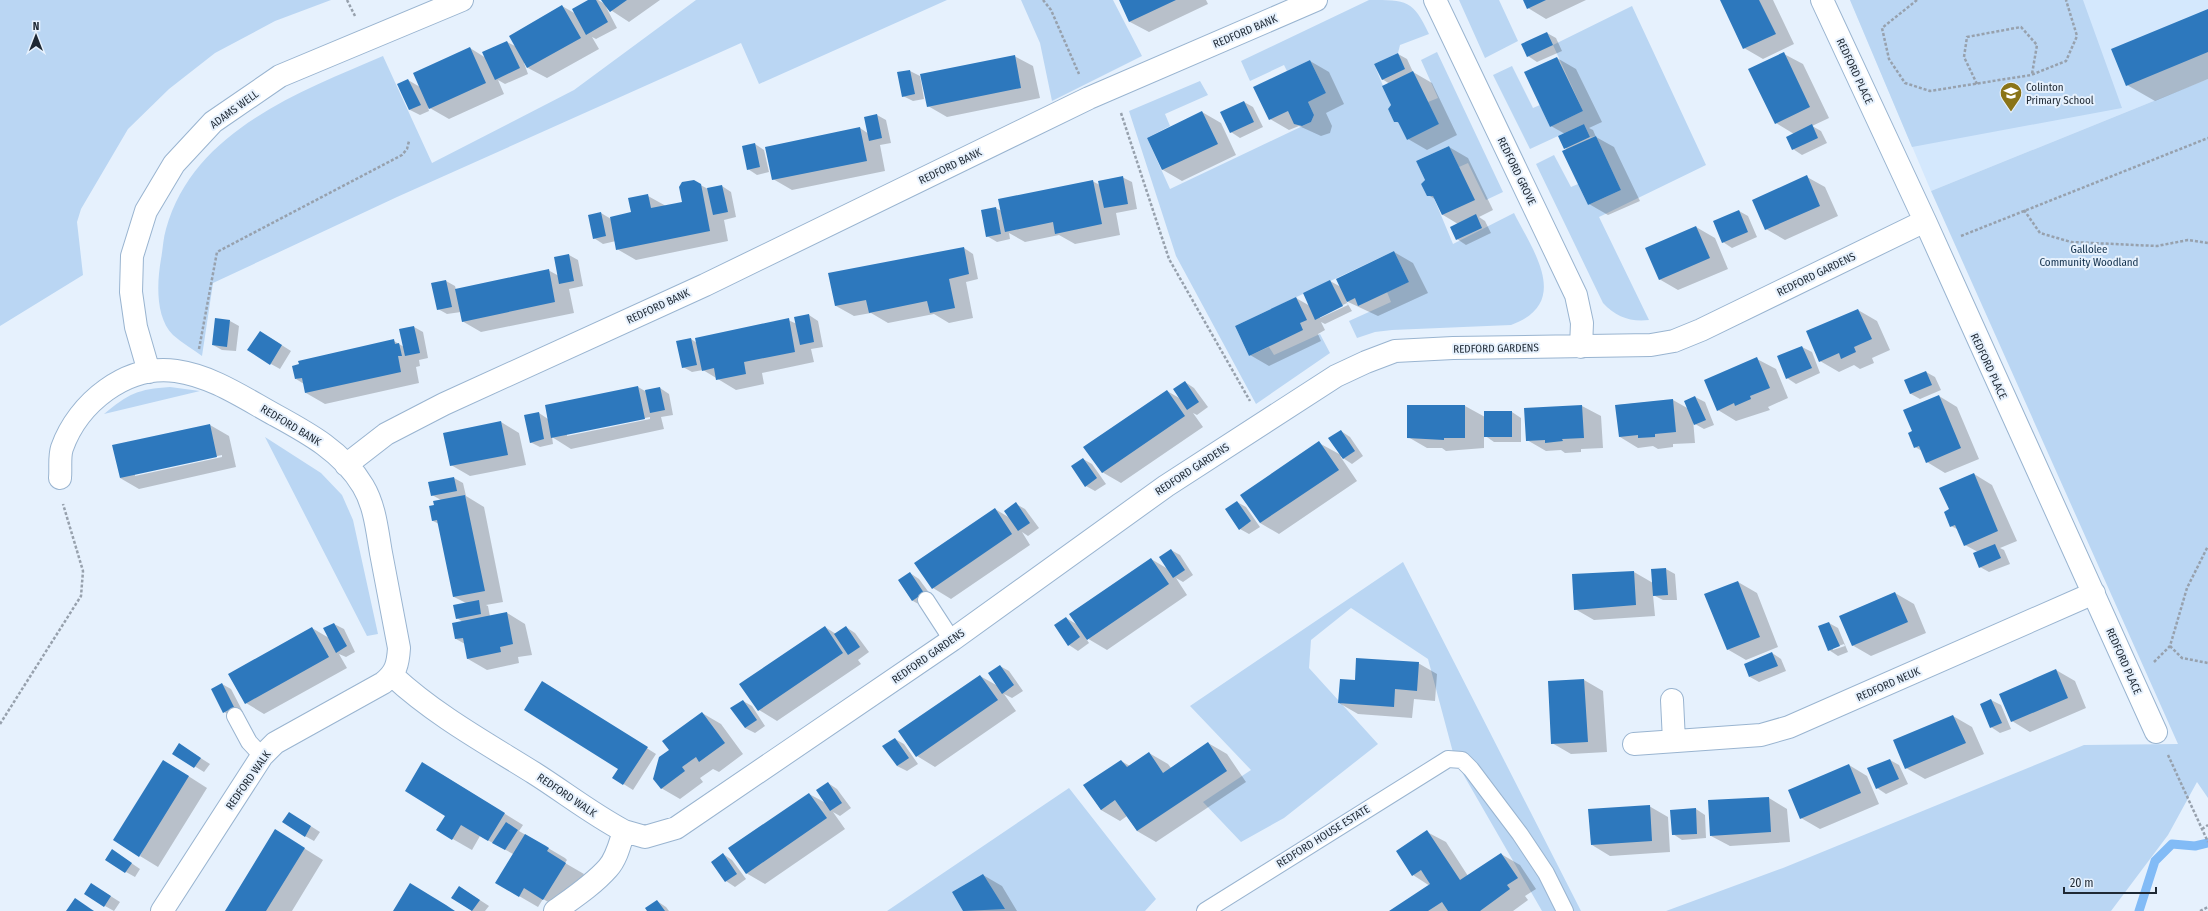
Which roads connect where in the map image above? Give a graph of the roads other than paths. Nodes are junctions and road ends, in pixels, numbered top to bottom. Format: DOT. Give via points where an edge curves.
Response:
graph roads {
  1 [pos="462,0"];
  2 [pos="1316,0"];
  3 [pos="1435,0"];
  4 [pos="1822,0"];
  5 [pos="1925,221"];
  6 [pos="1581,347"];
  7 [pos="149,372"];
  8 [pos="346,465"];
  9 [pos="60,478"];
  10 [pos="2094,593"];
  11 [pos="926,600"];
  12 [pos="952,640"];
  13 [pos="392,676"];
  14 [pos="1672,700"];
  15 [pos="235,716"];
  16 [pos="2156,732"];
  17 [pos="1674,741"];
  18 [pos="1634,744"];
  19 [pos="262,756"];
  20 [pos="624,831"];
  21 [pos="162,911"];
  22 [pos="555,911"];
  23 [pos="1205,911"];
  24 [pos="1565,911"];
  1 -- 7 [label="street, ADAMS WELL" via="280,76 213,122 174,164 146,211 132,256 131,292 136,327"];
  2 -- 8 [label="street, REDFORD BANK" via="1089,98 705,285 444,404 386,434"];
  3 -- 6 [label="street, REDFORD GROVE" via="1576,295 1582,323"];
  4 -- 5 [label="street, REDFORD PLACE"];
  5 -- 6 [label="street, REDFORD GARDENS" via="1701,330 1674,340 1651,345"];
  5 -- 10 [label="street, REDFORD PLACE"];
  6 -- 12 [label="street, REDFORD GARDENS" via="1395,351 1366,362 1336,376 1166,486"];
  7 -- 8 [label="street, REDFORD BANK" via="175,371 222,385 312,436"];
  7 -- 9 [label="street, REDFORD BANK" via="128,378 109,388 87,405 71,428 62,450"];
  8 -- 13 [label="street" via="363,486 373,509 399,648 398,664"];
  10 -- 16 [label="street, REDFORD PLACE"];
  10 -- 17 [label="street, REDFORD NEUK" via="1789,728 1761,735"];
  11 -- 12 [label="lane"];
  12 -- 20 [label="street, REDFORD GARDENS" via="676,828 645,837"];
  13 -- 19 [label="street, REDFORD WALK" via="275,743"];
  13 -- 20 [label="street, REDFORD WALK" via="428,706"];
  14 -- 17 [label="street"];
  15 -- 19 [label="lane" via="249,742"];
  17 -- 18 [label="street, REDFORD NEUK"];
  19 -- 21 [label="street, REDFORD WALK"];
  20 -- 22 [label="street" via="609,867"];
  23 -- 24 [label="lane, REDFORD HOUSE ESTATE" via="1448,759 1462,760 1471,770 1520,834 1546,873"];
}
